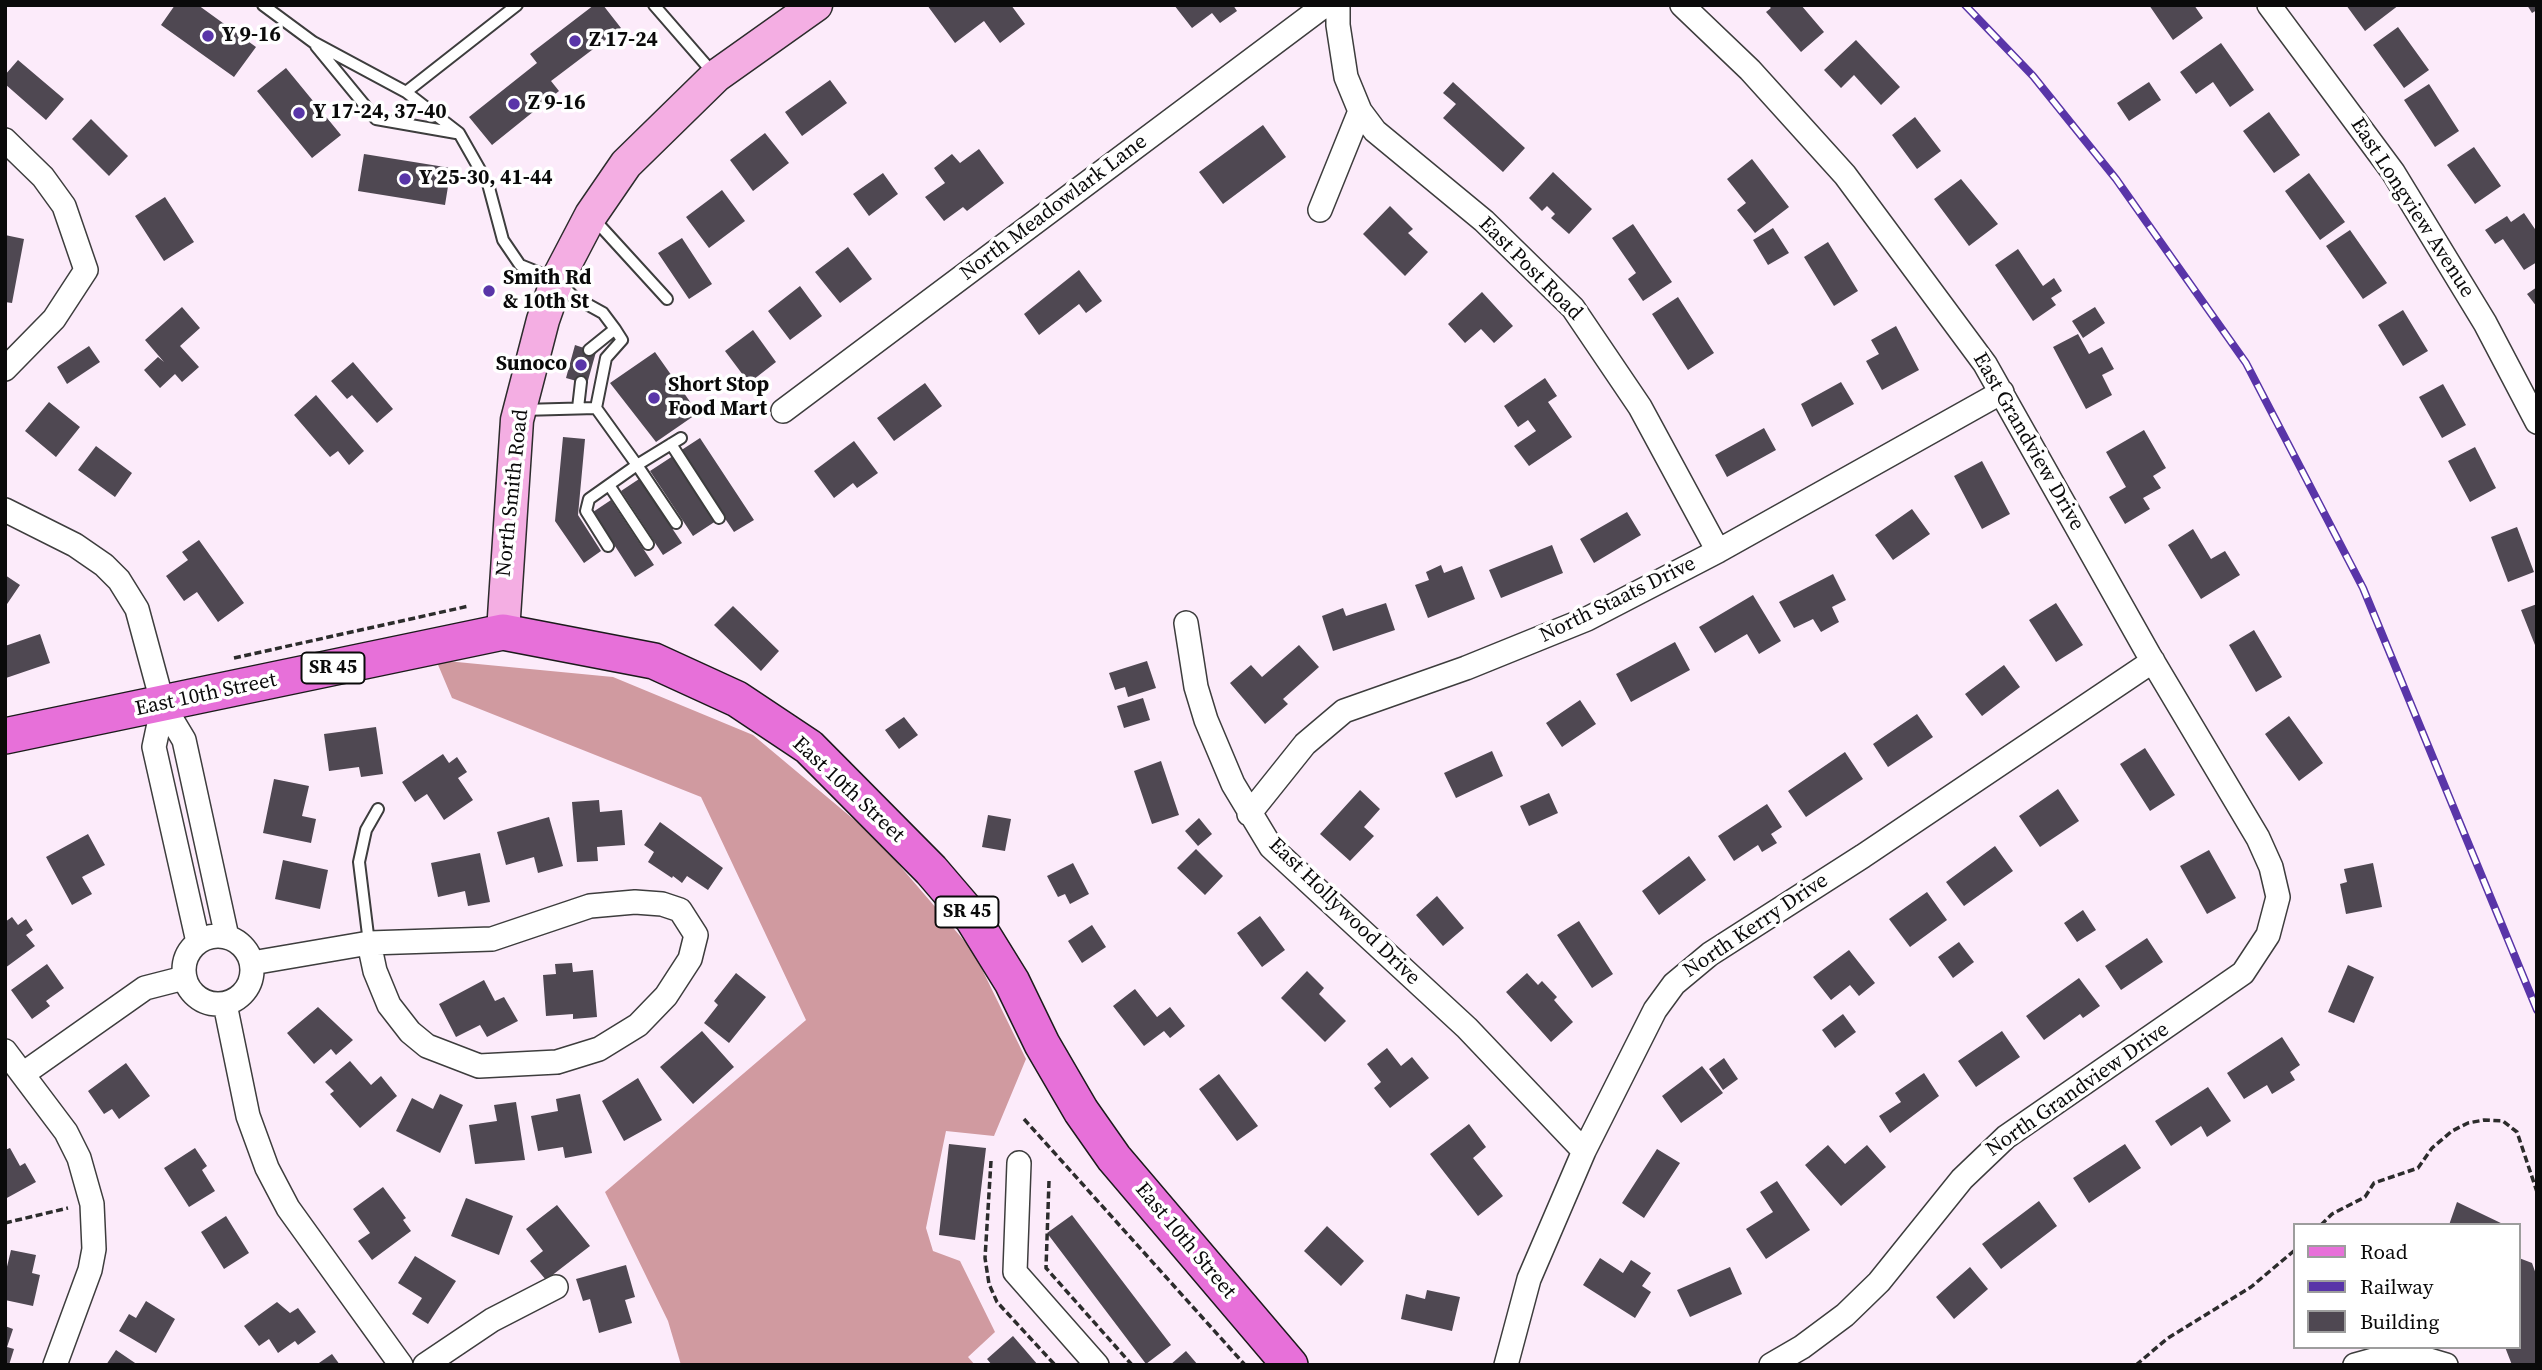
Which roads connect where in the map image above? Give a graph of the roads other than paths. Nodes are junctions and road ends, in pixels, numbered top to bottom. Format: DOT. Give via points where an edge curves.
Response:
graph roads {
  1 [pos="263,5"];
  2 [pos="517,5"];
  3 [pos="654,5"];
  4 [pos="816,5"];
  5 [pos="1325,5"];
  6 [pos="1339,5"];
  7 [pos="1682,5"];
  8 [pos="2269,5"];
  9 [pos="313,42"];
  10 [pos="716,76"];
  11 [pos="405,92"];
  12 [pos="1360,111"];
  13 [pos="459,133"];
  14 [pos="5,140"];
  15 [pos="1320,210"];
  16 [pos="591,215"];
  17 [pos="557,280"];
  18 [pos="667,299"];
  19 [pos="615,329"];
  20 [pos="589,349"];
  21 [pos="5,369"];
  22 [pos="580,382"];
  23 [pos="2002,392"];
  24 [pos="578,408"];
  25 [pos="596,408"];
  26 [pos="520,410"];
  27 [pos="783,411"];
  28 [pos="2537,422"];
  29 [pos="681,438"];
  30 [pos="671,444"];
  31 [pos="637,465"];
  32 [pos="609,485"];
  33 [pos="5,510"];
  34 [pos="719,518"];
  35 [pos="676,523"];
  36 [pos="648,544"];
  37 [pos="608,546"];
  38 [pos="1718,551"];
  39 [pos="1186,623"];
  40 [pos="503,632"];
  41 [pos="2152,661"];
  42 [pos="163,705"];
  43 [pos="5,736"];
  44 [pos="378,809"];
  45 [pos="1249,814"];
  46 [pos="2268,935"];
  47 [pos="227,937"];
  48 [pos="198,942"];
  49 [pos="369,943"];
  50 [pos="252,963"];
  51 [pos="184,978"];
  52 [pos="225,1004"];
  53 [pos="5,1051"];
  54 [pos="23,1074"];
  55 [pos="1584,1151"];
  56 [pos="1019,1163"];
  57 [pos="556,1287"];
  58 [pos="55,1365"];
  59 [pos="401,1365"];
  60 [pos="425,1365"];
  61 [pos="1097,1365"];
  62 [pos="1290,1365"];
  63 [pos="1506,1365"];
  64 [pos="1771,1365"];
  65 [pos="2356,1365"];
  66 [pos="2446,1365"];
  1 -- 9 [label="lane"];
  2 -- 11 [label="lane"];
  3 -- 10 [label="lane"];
  4 -- 10 [label="main road, North Smith Road"];
  5 -- 27 [label="street, North Meadowlark Lane"];
  6 -- 12 [label="street, East Post Road" via="1346,77"];
  7 -- 23 [label="street, East Grandview Drive" via="1750,70 1845,175 1893,235"];
  8 -- 28 [label="street, East Longview Avenue" via="2393,172 2485,323"];
  9 -- 11 [label="lane"];
  9 -- 13 [label="lane" via="376,119"];
  10 -- 16 [label="main road, North Smith Road" via="626,164"];
  11 -- 13 [label="lane"];
  12 -- 15 [label="street"];
  12 -- 38 [label="street, East Post Road" via="1376,131 1484,221 1573,309 1640,407"];
  13 -- 17 [label="lane" via="488,184 503,240 520,265"];
  14 -- 21 [label="street" via="43,177 64,206 86,270 54,319"];
  16 -- 17 [label="main road, North Smith Road"];
  16 -- 18 [label="lane"];
  17 -- 19 [label="lane" via="574,297 603,313"];
  17 -- 26 [label="main road, North Smith Road"];
  19 -- 20 [label="lane"];
  19 -- 25 [label="lane" via="622,340 606,358"];
  22 -- 24 [label="lane"];
  23 -- 38 [label="street, North Staats Drive"];
  23 -- 41 [label="street, East Grandview Drive"];
  24 -- 25 [label="lane"];
  24 -- 26 [label="lane"];
  25 -- 31 [label="lane"];
  26 -- 40 [label="main road, North Smith Road"];
  29 -- 30 [label="lane"];
  30 -- 31 [label="lane"];
  30 -- 34 [label="lane"];
  31 -- 32 [label="lane"];
  31 -- 35 [label="lane"];
  32 -- 36 [label="lane"];
  32 -- 37 [label="lane" via="589,499 586,511"];
  33 -- 42 [label="street" via="75,545 119,580 144,626"];
  38 -- 45 [label="street, North Staats Drive" via="1587,619 1344,710 1305,744"];
  39 -- 45 [label="street, East Hollywood Drive" via="1206,720"];
  40 -- 42 [label="main road, East 10th Street / SR 45"];
  40 -- 62 [label="main road, East 10th Street / SR 45" via="654,661 737,699 809,747 973,919 1081,1111 1107,1148"];
  41 -- 46 [label="street, East Grandview Drive" via="2271,867 2278,897"];
  41 -- 55 [label="street, North Kerry Drive" via="1687,970 1656,1010"];
  42 -- 43 [label="main road, East 10th Street / SR 45"];
  42 -- 47 [label="street" via="184,740"];
  42 -- 48 [label="street" via="154,747"];
  44 -- 49 [label="lane" via="366,830 359,862"];
  45 -- 55 [label="street, East Hollywood Drive" via="1271,847 1466,1028"];
  46 -- 64 [label="street, North Grandview Drive" via="2249,965 2226,986 2026,1121 1982,1157 1879,1282 1821,1335"];
  47 -- 48 [label="street"];
  47 -- 50 [label="street" via="245,949"];
  48 -- 51 [label="street" via="186,958"];
  49 -- 49 [label="street" via="492,939 590,906 635,902 680,910 696,935 696,946 680,977 638,1025 581,1056 500,1067 444,1055 410,1032 382,993"];
  49 -- 50 [label="street"];
  50 -- 52 [label="street" via="246,990"];
  51 -- 52 [label="street" via="203,1001"];
  51 -- 54 [label="street" via="145,988"];
  52 -- 59 [label="street" via="248,1116 267,1168 288,1208"];
  53 -- 54 [label="street"];
  54 -- 58 [label="street" via="66,1132 92,1204 90,1270"];
  55 -- 63 [label="street, North Kerry Drive" via="1529,1279"];
  56 -- 61 [label="street" via="1015,1272"];
  57 -- 60 [label="street" via="492,1320"];
  65 -- 66 [label="street" via="2402,1352"];
}
